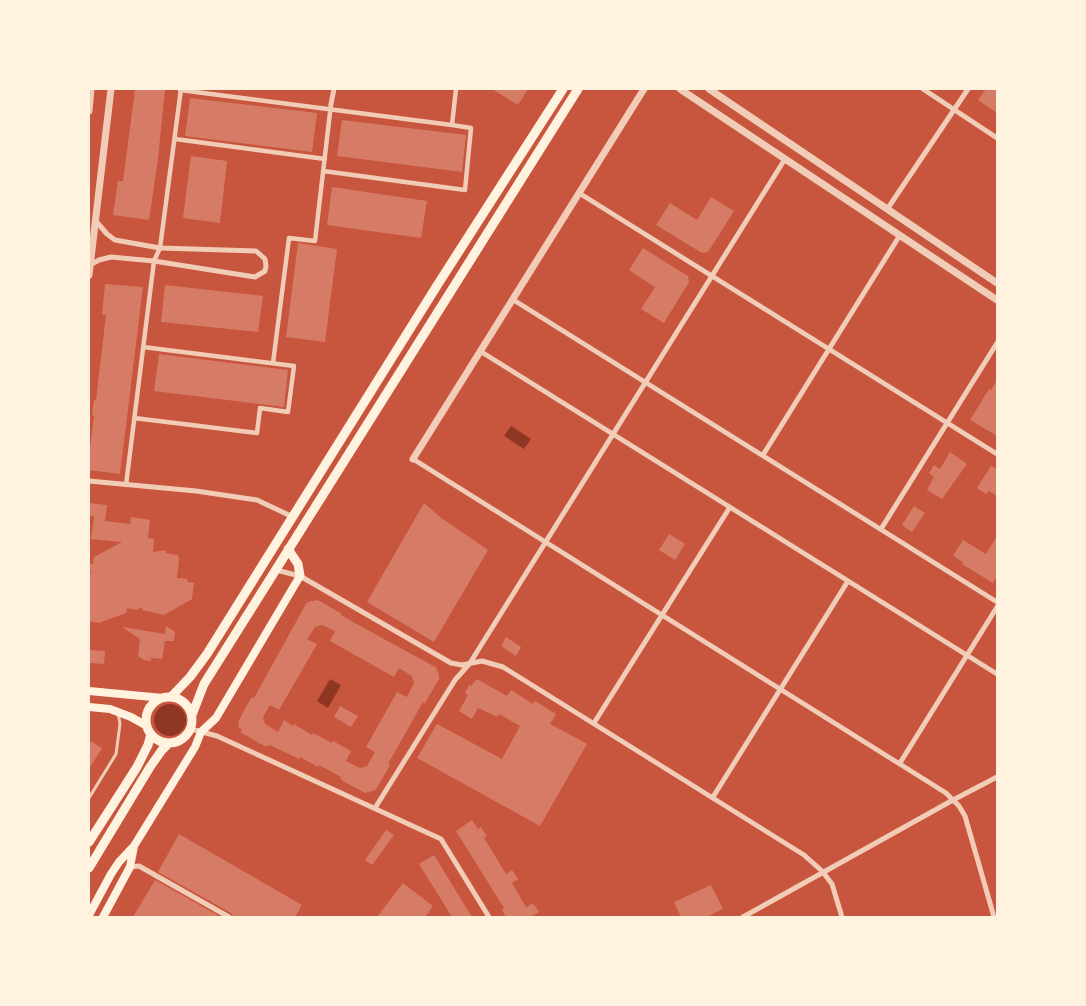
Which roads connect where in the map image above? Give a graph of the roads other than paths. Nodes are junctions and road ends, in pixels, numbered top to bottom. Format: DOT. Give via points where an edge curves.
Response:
graph roads {
  1 [pos="91,89"];
  2 [pos="111,89"];
  3 [pos="334,89"];
  4 [pos="456,89"];
  5 [pos="563,89"];
  6 [pos="578,89"];
  7 [pos="644,89"];
  8 [pos="680,89"];
  9 [pos="710,89"];
  10 [pos="923,89"];
  11 [pos="968,89"];
  12 [pos="180,90"];
  13 [pos="331,104"];
  14 [pos="954,109"];
  15 [pos="331,110"];
  16 [pos="89,111"];
  17 [pos="452,125"];
  18 [pos="997,138"];
  19 [pos="175,139"];
  20 [pos="325,159"];
  21 [pos="785,159"];
  22 [pos="323,171"];
  23 [pos="579,193"];
  24 [pos="888,208"];
  25 [pos="95,220"];
  26 [pos="900,235"];
  27 [pos="160,248"];
  28 [pos="154,261"];
  29 [pos="90,265"];
  30 [pos="89,274"];
  31 [pos="712,276"];
  32 [pos="997,283"];
  33 [pos="512,299"];
  34 [pos="997,300"];
  35 [pos="997,343"];
  36 [pos="143,347"];
  37 [pos="829,349"];
  38 [pos="480,351"];
  39 [pos="273,363"];
  40 [pos="645,382"];
  41 [pos="134,418"];
  42 [pos="947,423"];
  43 [pos="613,434"];
  44 [pos="997,454"];
  45 [pos="763,455"];
  46 [pos="413,459"];
  47 [pos="89,481"];
  48 [pos="126,485"];
  49 [pos="730,507"];
  50 [pos="292,516"];
  51 [pos="881,529"];
  52 [pos="546,542"];
  53 [pos="288,549"];
  54 [pos="276,570"];
  55 [pos="300,576"];
  56 [pos="848,581"];
  57 [pos="997,602"];
  58 [pos="997,607"];
  59 [pos="662,615"];
  60 [pos="967,655"];
  61 [pos="470,663"];
  62 [pos="997,674"];
  63 [pos="781,689"];
  64 [pos="89,691"];
  65 [pos="167,697"];
  66 [pos="89,707"];
  67 [pos="118,712"];
  68 [pos="192,715"];
  69 [pos="594,723"];
  70 [pos="191,729"];
  71 [pos="149,730"];
  72 [pos="201,732"];
  73 [pos="169,743"];
  74 [pos="900,763"];
  75 [pos="997,777"];
  76 [pos="713,797"];
  77 [pos="89,798"];
  78 [pos="953,800"];
  79 [pos="375,808"];
  80 [pos="89,842"];
  81 [pos="134,846"];
  82 [pos="130,866"];
  83 [pos="89,868"];
  84 [pos="823,872"];
  85 [pos="89,915"];
  86 [pos="103,917"];
  87 [pos="228,917"];
  88 [pos="489,917"];
  89 [pos="743,917"];
  90 [pos="842,917"];
  91 [pos="994,917"];
  1 -- 16 [label="street"];
  2 -- 25 [label="street"];
  3 -- 13 [label="street"];
  4 -- 17 [label="street"];
  5 -- 50 [label="main road"];
  6 -- 53 [label="main road"];
  7 -- 23 [label="street"];
  8 -- 21 [label="street"];
  9 -- 24 [label="street"];
  10 -- 14 [label="street"];
  11 -- 14 [label="street"];
  12 -- 15 [label="street"];
  12 -- 19 [label="street"];
  13 -- 15 [label="street"];
  14 -- 18 [label="street"];
  14 -- 24 [label="street"];
  15 -- 17 [label="street"];
  15 -- 20 [label="street"];
  17 -- 22 [label="street" via="471,128 465,190"];
  19 -- 20 [label="street"];
  19 -- 27 [label="street"];
  20 -- 22 [label="street"];
  21 -- 26 [label="street"];
  21 -- 31 [label="street"];
  22 -- 39 [label="street" via="314,241 289,238"];
  23 -- 31 [label="street"];
  23 -- 33 [label="street"];
  24 -- 32 [label="street"];
  25 -- 27 [label="street" via="116,240"];
  25 -- 29 [label="street"];
  26 -- 34 [label="street"];
  26 -- 37 [label="street"];
  27 -- 28 [label="street"];
  27 -- 28 [label="street" via="256,251 265,259 266,266 265,271 254,277"];
  28 -- 29 [label="street" via="111,257"];
  28 -- 36 [label="street"];
  29 -- 30 [label="street"];
  31 -- 37 [label="street"];
  31 -- 40 [label="street"];
  33 -- 38 [label="street"];
  33 -- 40 [label="street"];
  35 -- 42 [label="street"];
  36 -- 39 [label="street"];
  36 -- 41 [label="street"];
  37 -- 42 [label="street"];
  37 -- 45 [label="street"];
  38 -- 43 [label="street"];
  38 -- 46 [label="street"];
  39 -- 41 [label="street" via="294,366 288,412 260,408 257,433"];
  40 -- 43 [label="street"];
  40 -- 45 [label="street"];
  41 -- 48 [label="street"];
  42 -- 44 [label="street"];
  42 -- 51 [label="street"];
  43 -- 49 [label="street"];
  43 -- 52 [label="street"];
  45 -- 51 [label="street"];
  46 -- 52 [label="street"];
  47 -- 48 [label="street"];
  48 -- 50 [label="street" via="257,500"];
  49 -- 56 [label="street"];
  49 -- 59 [label="street"];
  50 -- 65 [label="main road" via="207,654 190,677"];
  51 -- 57 [label="street"];
  52 -- 59 [label="street"];
  52 -- 61 [label="street"];
  53 -- 54 [label="main road"];
  53 -- 55 [label="main road" via="298,564"];
  54 -- 55 [label="street"];
  54 -- 68 [label="main road" via="204,684"];
  55 -- 61 [label="street" via="444,659 458,665"];
  55 -- 72 [label="main road" via="216,718"];
  56 -- 60 [label="street"];
  56 -- 63 [label="street"];
  58 -- 60 [label="street"];
  59 -- 63 [label="street"];
  59 -- 69 [label="street"];
  60 -- 62 [label="street"];
  60 -- 74 [label="street"];
  61 -- 69 [label="street" via="482,661 502,666"];
  61 -- 79 [label="street" via="455,680"];
  63 -- 74 [label="street"];
  63 -- 76 [label="street"];
  64 -- 65 [label="main road"];
  65 -- 68 [label="main road" via="185,702"];
  65 -- 71 [label="main road" via="149,708 146,717"];
  66 -- 67 [label="main road"];
  67 -- 71 [label="main road" via="131,716"];
  67 -- 77 [label="lane" via="120,724 116,754"];
  68 -- 70 [label="main road"];
  69 -- 76 [label="street"];
  70 -- 72 [label="street"];
  70 -- 73 [label="main road" via="183,738"];
  71 -- 73 [label="main road" via="159,740"];
  71 -- 80 [label="main road" via="148,745 137,767"];
  72 -- 79 [label="street" via="217,736"];
  72 -- 81 [label="main road"];
  73 -- 83 [label="main road" via="150,767"];
  74 -- 78 [label="street"];
  75 -- 78 [label="street"];
  76 -- 84 [label="street" via="799,851"];
  78 -- 84 [label="street"];
  78 -- 91 [label="street" via="965,816"];
  79 -- 88 [label="street" via="441,839"];
  81 -- 82 [label="main road"];
  81 -- 85 [label="main road" via="111,874"];
  82 -- 86 [label="main road"];
  82 -- 87 [label="street" via="139,866"];
  84 -- 89 [label="street"];
  84 -- 90 [label="street" via="834,891"];
}
